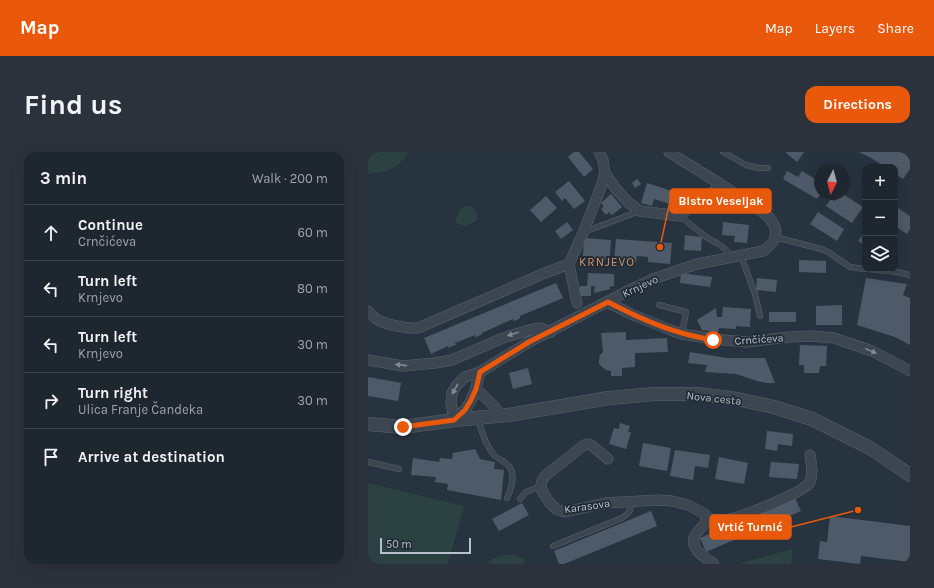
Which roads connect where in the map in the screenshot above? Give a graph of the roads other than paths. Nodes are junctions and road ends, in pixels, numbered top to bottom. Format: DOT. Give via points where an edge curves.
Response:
graph roads {
  1 [pos="599,152"];
  2 [pos="669,152"];
  3 [pos="723,152"];
  4 [pos="768,168"];
  5 [pos="605,173"];
  6 [pos="721,185"];
  7 [pos="640,211"];
  8 [pos="680,216"];
  9 [pos="583,233"];
  10 [pos="775,237"];
  11 [pos="736,256"];
  12 [pos="569,264"];
  13 [pos="862,269"];
  14 [pos="897,272"];
  15 [pos="910,275"];
  16 [pos="608,302"];
  17 [pos="577,303"];
  18 [pos="659,305"];
  19 [pos="368,311"];
  20 [pos="760,316"];
  21 [pos="550,332"];
  22 [pos="682,334"];
  23 [pos="368,360"];
  24 [pos="910,371"];
  25 [pos="480,372"];
  26 [pos="476,389"];
  27 [pos="502,416"];
  28 [pos="477,418"];
  29 [pos="454,420"];
  30 [pos="368,424"];
  31 [pos="810,455"];
  32 [pos="608,459"];
  33 [pos="368,462"];
  34 [pos="399,469"];
  35 [pos="910,475"];
  36 [pos="541,486"];
  37 [pos="507,498"];
  38 [pos="520,499"];
  39 [pos="631,501"];
  40 [pos="706,518"];
  41 [pos="553,546"];
  42 [pos="714,564"];
  1 -- 5 [label="street"];
  2 -- 6 [label="street"];
  3 -- 4 [label="lane" via="746,165"];
  5 -- 7 [label="street" via="616,190"];
  5 -- 9 [label="street"];
  6 -- 8 [label="street" via="713,192 697,199"];
  6 -- 10 [label="street" via="765,214 773,223"];
  7 -- 8 [label="street"];
  7 -- 9 [label="lane"];
  8 -- 11 [label="lane"];
  9 -- 12 [label="street"];
  10 -- 11 [label="street, Krnjevo" via="774,242 763,251"];
  10 -- 13 [label="lane" via="821,249 850,267"];
  11 -- 16 [label="street, Krnjevo" via="674,271"];
  11 -- 20 [label="lane" via="755,294"];
  12 -- 17 [label="street"];
  12 -- 19 [label="street" via="418,328 381,322"];
  14 -- 15 [label="lane"];
  16 -- 21 [label="street, Krnjevo"];
  16 -- 22 [label="street, Crnčićeva"];
  18 -- 22 [label="lane" via="686,312"];
  21 -- 23 [label="street, one-way" via="540,328 529,330 452,360 435,363 403,366"];
  21 -- 25 [label="street, Krnjevo"];
  22 -- 24 [label="street, Crnčićeva, one-way" via="713,340 747,342 812,336 834,338 872,351"];
  25 -- 26 [label="street"];
  25 -- 29 [label="street, Krnjevo, one-way" via="465,377 452,393"];
  26 -- 27 [label="street"];
  26 -- 29 [label="street" via="465,410"];
  27 -- 28 [label="street, Nova cesta"];
  27 -- 35 [label="street, Nova cesta" via="609,398 655,394 697,394 737,399 812,419 870,448"];
  28 -- 29 [label="street, Nova cesta"];
  28 -- 37 [label="lane" via="482,435 494,455 511,469 512,486"];
  29 -- 30 [label="street, Nova cesta" via="403,427"];
  31 -- 40 [label="street" via="810,484 792,496 731,519"];
  32 -- 36 [label="street" via="591,445 584,445 545,476"];
  33 -- 34 [label="lane"];
  36 -- 38 [label="lane" via="526,492"];
  36 -- 39 [label="street, Karasova" via="549,502 556,509 565,512 605,503"];
  39 -- 40 [label="street, Karasova" via="672,501 698,509"];
  39 -- 41 [label="lane" via="630,512 622,518"];
  40 -- 42 [label="street" via="706,522 693,539 701,556"];
}
